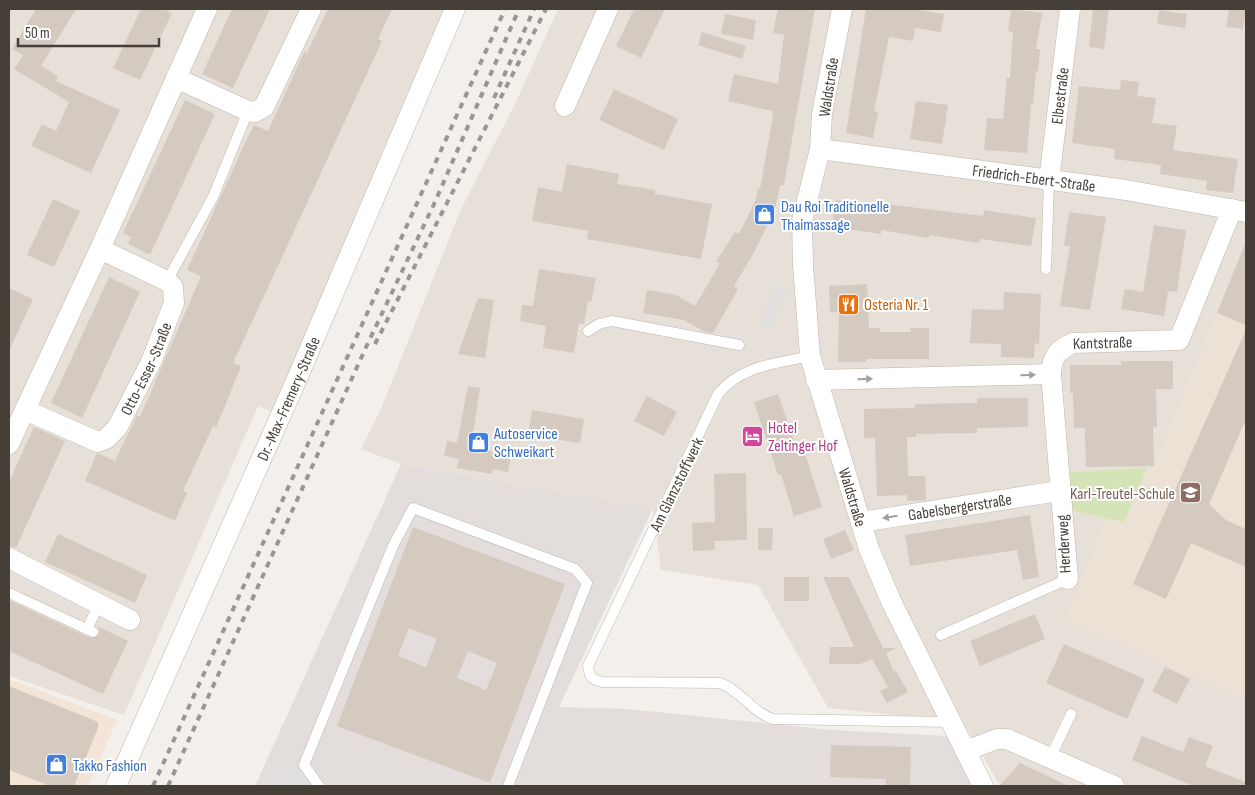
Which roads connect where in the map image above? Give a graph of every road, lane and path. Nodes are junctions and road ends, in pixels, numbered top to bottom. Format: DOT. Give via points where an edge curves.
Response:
graph roads {
  1 [pos="207,9"];
  2 [pos="311,9"];
  3 [pos="455,9"];
  4 [pos="608,9"];
  5 [pos="842,9"];
  6 [pos="1070,9"];
  7 [pos="176,78"];
  8 [pos="565,106"];
  9 [pos="248,112"];
  10 [pos="820,149"];
  11 [pos="1049,182"];
  12 [pos="1239,211"];
  13 [pos="100,249"];
  14 [pos="1046,269"];
  15 [pos="167,281"];
  16 [pos="588,331"];
  17 [pos="739,345"];
  18 [pos="810,356"];
  19 [pos="1051,374"];
  20 [pos="816,380"];
  21 [pos="25,410"];
  22 [pos="9,444"];
  23 [pos="1059,492"];
  24 [pos="861,522"];
  25 [pos="9,558"];
  26 [pos="1068,578"];
  27 [pos="9,593"];
  28 [pos="99,604"];
  29 [pos="130,620"];
  30 [pos="941,635"];
  31 [pos="1072,714"];
  32 [pos="949,722"];
  33 [pos="965,751"];
  34 [pos="1050,758"];
  35 [pos="116,786"];
  36 [pos="319,786"];
  37 [pos="508,786"];
  38 [pos="983,786"];
  39 [pos="1114,786"];
  1 -- 7 [label="street"];
  2 -- 9 [label="street" via="264,107"];
  3 -- 35 [label="street, Dr.-Max-Fremery-Straße" via="296,381"];
  4 -- 8 [label="street"];
  5 -- 10 [label="street, Waldstraße" via="822,114"];
  6 -- 11 [label="street, Elbestraße"];
  7 -- 9 [label="street"];
  7 -- 13 [label="street"];
  9 -- 15 [label="lane" via="213,197"];
  10 -- 11 [label="street, Friedrich-Ebert-Straße"];
  10 -- 18 [label="street, Waldstraße" via="802,221"];
  11 -- 12 [label="street, Friedrich-Ebert-Straße" via="1126,190"];
  11 -- 14 [label="lane"];
  12 -- 19 [label="street, Kantstraße" via="1179,340 1073,343 1061,348 1052,360"];
  13 -- 15 [label="street"];
  13 -- 21 [label="street"];
  15 -- 21 [label="street, Otto-Esser-Straße" via="173,287 174,303 147,370 118,428 106,439 98,442"];
  16 -- 17 [label="lane" via="612,321"];
  18 -- 20 [label="street, Waldstraße"];
  18 -- 32 [label="lane, Am Glanzstoffwerk" via="749,370 730,380 718,394 588,666 588,673 594,680 602,682 720,683 760,714 773,719"];
  20 -- 19 [label="street, one-way"];
  19 -- 23 [label="street, Herderweg"];
  20 -- 24 [label="street, Waldstraße"];
  21 -- 22 [label="street"];
  23 -- 24 [label="street, Gabelsbergerstraße, one-way"];
  23 -- 26 [label="street, Herderweg"];
  24 -- 32 [label="street, Waldstraße" via="890,601"];
  25 -- 28 [label="street"];
  26 -- 30 [label="lane, Herderweg"];
  27 -- 28 [label="lane" via="91,627"];
  28 -- 29 [label="street"];
  31 -- 34 [label="lane"];
  32 -- 33 [label="street, Waldstraße"];
  33 -- 34 [label="street" via="997,739 1007,739"];
  33 -- 38 [label="street, Waldstraße"];
  34 -- 39 [label="street"];
  36 -- 37 [label="lane" via="304,765 393,546 412,508 575,569 587,583"];
}
